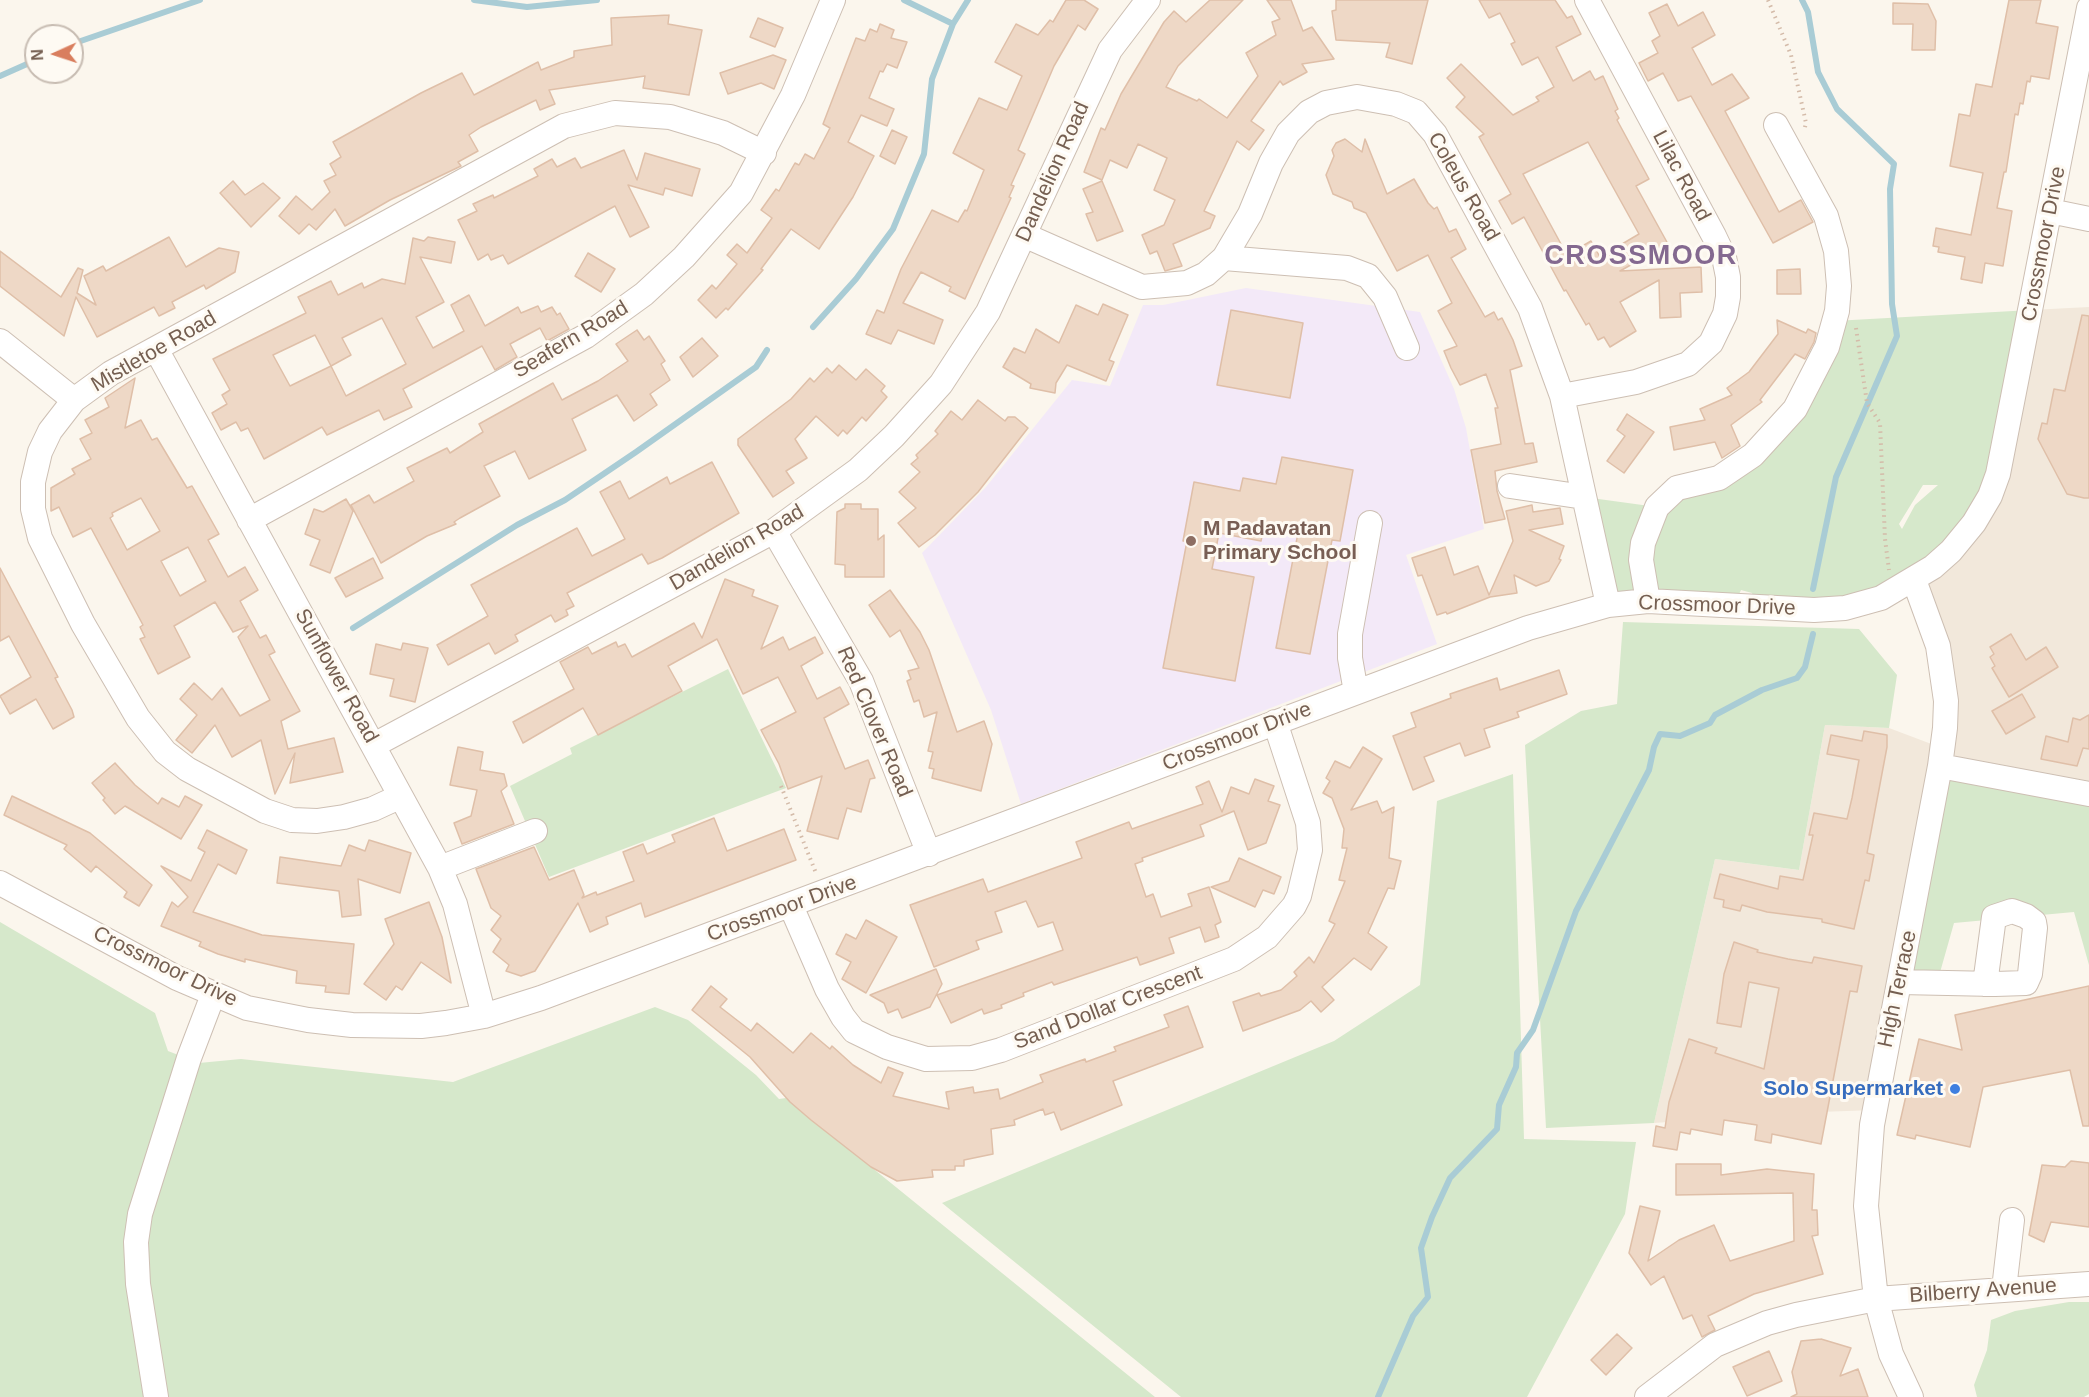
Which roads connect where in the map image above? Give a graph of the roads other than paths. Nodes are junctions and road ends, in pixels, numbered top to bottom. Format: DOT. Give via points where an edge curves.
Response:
graph roads {
  1 [pos="833,0"];
  2 [pos="1148,0"];
  3 [pos="1587,0"];
  4 [pos="2089,8"];
  5 [pos="1776,125"];
  6 [pos="764,153"];
  7 [pos="2050,211"];
  8 [pos="2089,219"];
  9 [pos="1024,235"];
  10 [pos="1224,258"];
  11 [pos="0,341"];
  12 [pos="1407,348"];
  13 [pos="156,349"];
  14 [pos="1562,396"];
  15 [pos="74,400"];
  16 [pos="1510,486"];
  17 [pos="1584,497"];
  18 [pos="249,520"];
  19 [pos="1371,523"];
  20 [pos="774,531"];
  21 [pos="1914,580"];
  22 [pos="1648,601"];
  23 [pos="1608,604"];
  24 [pos="1356,693"];
  25 [pos="1275,722"];
  26 [pos="374,745"];
  27 [pos="1940,766"];
  28 [pos="2089,794"];
  29 [pos="399,797"];
  30 [pos="535,831"];
  31 [pos="929,854"];
  32 [pos="440,868"];
  33 [pos="0,883"];
  34 [pos="791,906"];
  35 [pos="1900,982"];
  36 [pos="1985,984"];
  37 [pos="213,994"];
  38 [pos="484,1016"];
  39 [pos="2012,1220"];
  40 [pos="2089,1284"];
  41 [pos="2004,1289"];
  42 [pos="1876,1299"];
  43 [pos="156,1397"];
  44 [pos="1647,1397"];
  45 [pos="1911,1397"];
  1 -- 6 [label="street, Seafern Road"];
  2 -- 9 [label="street, Dandelion Road" via="1110,50"];
  3 -- 14 [label="street, Lilac Road" via="1724,257 1728,297 1725,314 1711,343 1688,364 1636,382"];
  4 -- 7 [label="street, Crossmoor Drive"];
  5 -- 22 [label="street" via="1826,216 1836,251 1837,311 1827,347 1795,409 1754,455 1719,478 1677,488 1658,507 1643,543 1641,560"];
  6 -- 13 [label="street, Mistletoe Road" via="723,133 670,117 615,113 564,126"];
  6 -- 18 [label="street, Seafern Road" via="741,193 684,257 644,294 586,336"];
  7 -- 8 [label="street"];
  7 -- 21 [label="street, Crossmoor Drive" via="2002,459 1990,496 1951,551"];
  9 -- 10 [label="street, Coleus Road" via="1142,287 1187,283 1206,274"];
  9 -- 20 [label="street, Dandelion Road" via="988,312 941,384 858,470"];
  10 -- 12 [label="street" via="1347,268 1368,276 1385,297"];
  10 -- 14 [label="street, Coleus Road" via="1250,214 1288,133 1309,112 1326,103 1357,97 1416,112 1435,134 1530,308"];
  11 -- 15 [label="street"];
  13 -- 15 [label="street, Mistletoe Road" via="111,373"];
  13 -- 18 [label="street, Sunflower Road"];
  14 -- 17 [label="street, Coleus Road"];
  15 -- 29 [label="street, Mistletoe Road" via="50,431 40,452 33,482 33,509 53,567 127,699 153,737 187,769 265,812 292,820 344,817"];
  16 -- 17 [label="street"];
  17 -- 23 [label="street, Coleus Road"];
  18 -- 26 [label="street, Sunflower Road"];
  19 -- 24 [label="street" via="1350,634"];
  20 -- 26 [label="street, Dandelion Road"];
  20 -- 31 [label="street, Red Clover Road" via="861,681"];
  21 -- 22 [label="street, Crossmoor Drive" via="1881,598 1845,608 1814,610"];
  21 -- 27 [label="street, High Terrace" via="1931,624 1942,669 1946,700"];
  22 -- 23 [label="street, Crossmoor Drive"];
  23 -- 24 [label="street, Crossmoor Drive" via="1528,628"];
  24 -- 25 [label="street, Crossmoor Drive"];
  25 -- 31 [label="street, Crossmoor Drive"];
  25 -- 34 [label="street, Sand Dollar Crescent" via="1308,823 1310,850 1294,906 1267,937 1234,960 1001,1050 972,1058 926,1059 888,1047 854,1030 827,989"];
  26 -- 29 [label="street, Sunflower Road"];
  27 -- 28 [label="street"];
  27 -- 35 [label="street, High Terrace"];
  29 -- 32 [label="street, Sunflower Road"];
  30 -- 32 [label="street"];
  31 -- 34 [label="street, Crossmoor Drive"];
  32 -- 38 [label="street, Sunflower Road" via="455,904"];
  33 -- 37 [label="street, Crossmoor Drive"];
  34 -- 38 [label="street, Crossmoor Drive"];
  35 -- 36 [label="street"];
  35 -- 42 [label="street, High Terrace" via="1876,1099 1867,1178 1868,1234"];
  37 -- 38 [label="street, Crossmoor Drive" via="273,1014 352,1024 421,1026"];
  37 -- 43 [label="street" via="140,1214 136,1242 138,1284"];
  39 -- 41 [label="street"];
  40 -- 41 [label="street, Bilberry Avenue"];
  41 -- 42 [label="street, Bilberry Avenue"];
  42 -- 44 [label="street, Bilberry Avenue" via="1796,1315 1739,1334 1692,1360"];
  42 -- 45 [label="street, High Terrace" via="1891,1354"];
}
